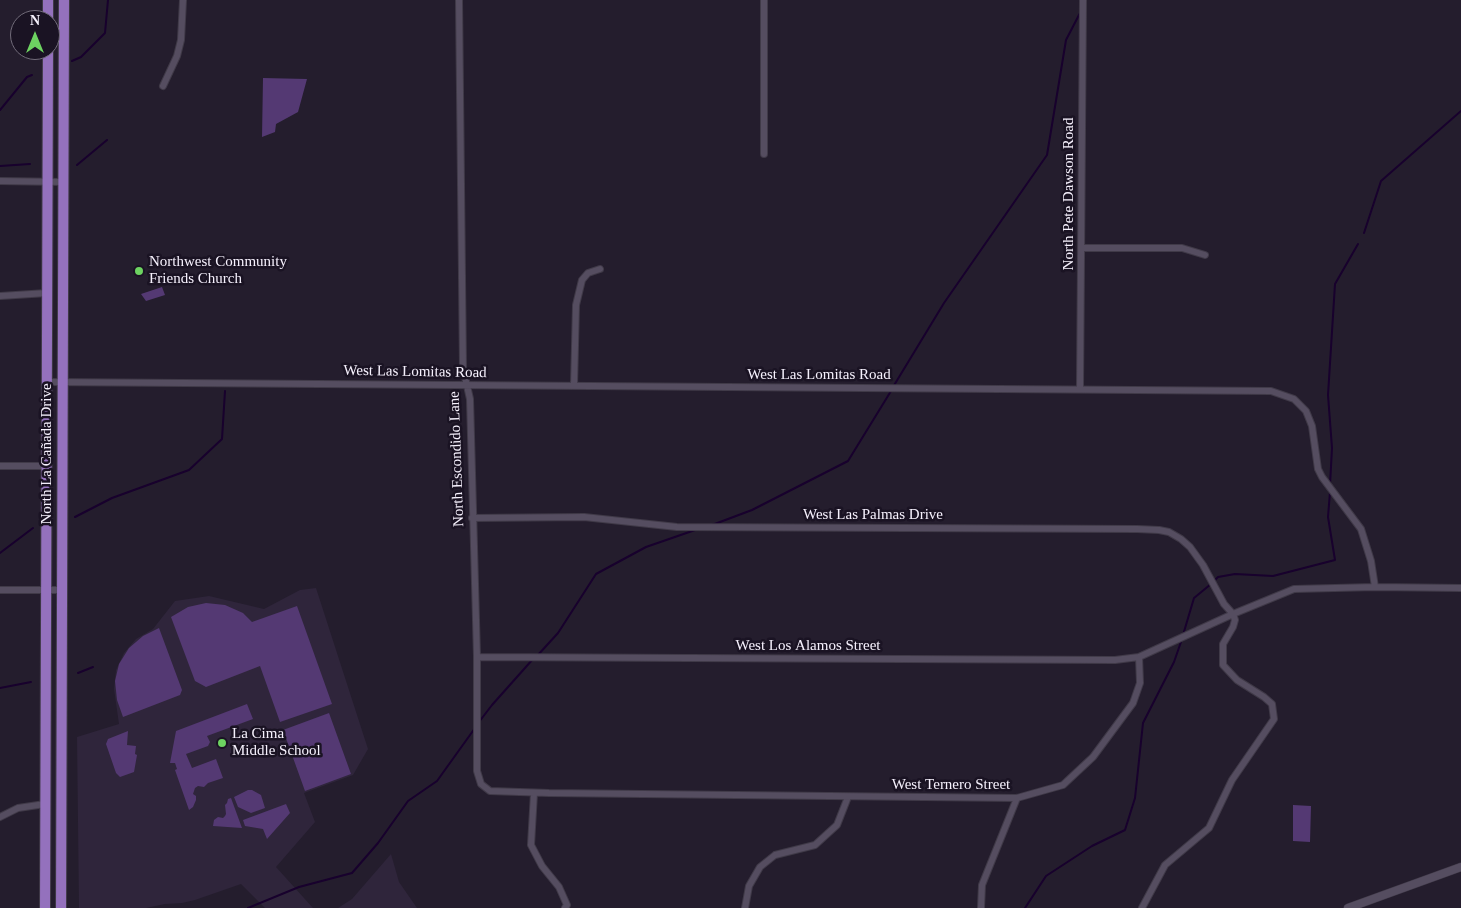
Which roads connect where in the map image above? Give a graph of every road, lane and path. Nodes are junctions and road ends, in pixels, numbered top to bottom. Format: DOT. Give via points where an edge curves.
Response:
graph roads {
  1 [pos="64,0"];
  2 [pos="183,0"];
  3 [pos="459,0"];
  4 [pos="764,0"];
  5 [pos="1083,0"];
  6 [pos="48,60"];
  7 [pos="162,86"];
  8 [pos="764,154"];
  9 [pos="0,181"];
  10 [pos="48,182"];
  11 [pos="63,182"];
  12 [pos="1081,248"];
  13 [pos="1205,255"];
  14 [pos="600,269"];
  15 [pos="47,293"];
  16 [pos="0,296"];
  17 [pos="47,382"];
  18 [pos="63,382"];
  19 [pos="468,386"];
  20 [pos="574,386"];
  21 [pos="1080,389"];
  22 [pos="0,466"];
  23 [pos="46,466"];
  24 [pos="472,518"];
  25 [pos="1375,587"];
  26 [pos="1461,588"];
  27 [pos="0,590"];
  28 [pos="46,590"];
  29 [pos="62,590"];
  30 [pos="1233,614"];
  31 [pos="477,657"];
  32 [pos="1139,657"];
  33 [pos="490,791"];
  34 [pos="534,793"];
  35 [pos="848,797"];
  36 [pos="1017,798"];
  37 [pos="45,804"];
  38 [pos="0,817"];
  39 [pos="1461,867"];
  40 [pos="45,908"];
  41 [pos="61,908"];
  42 [pos="565,908"];
  43 [pos="745,908"];
  44 [pos="981,908"];
  45 [pos="1142,908"];
  46 [pos="1348,908"];
  1 -- 11 [label="main road, North La Cañada Drive"];
  2 -- 7 [label="street" via="181,40"];
  3 -- 19 [label="street, North Escondido Lane" via="463,368"];
  4 -- 8 [label="street"];
  5 -- 12 [label="street, North Pete Dawson Road"];
  6 -- 10 [label="main road, North La Cañada Drive"];
  9 -- 10 [label="street"];
  10 -- 11 [label="street"];
  10 -- 15 [label="main road, North La Cañada Drive"];
  11 -- 18 [label="main road, North La Cañada Drive"];
  12 -- 13 [label="street" via="1182,248"];
  12 -- 21 [label="street, North Pete Dawson Road"];
  14 -- 20 [label="street" via="588,273 582,280 576,305"];
  15 -- 16 [label="street"];
  15 -- 17 [label="main road, North La Cañada Drive"];
  17 -- 18 [label="street, West Las Lomitas Road"];
  17 -- 23 [label="main road, North La Cañada Drive"];
  18 -- 19 [label="street, West Las Lomitas Road"];
  18 -- 29 [label="main road, North La Cañada Drive"];
  19 -- 20 [label="street, West Las Lomitas Road"];
  19 -- 24 [label="street, North Escondido Lane"];
  20 -- 21 [label="street, West Las Lomitas Road"];
  21 -- 25 [label="street, West Las Lomitas Road" via="1271,391 1294,399 1310,419 1322,477 1361,529"];
  22 -- 23 [label="street"];
  23 -- 28 [label="main road, North La Cañada Drive"];
  24 -- 30 [label="street, West Las Palmas Drive" via="584,517 677,526 1159,530 1169,532 1190,547"];
  24 -- 31 [label="street, North Escondido Lane"];
  25 -- 26 [label="street"];
  25 -- 30 [label="street" via="1294,589"];
  27 -- 28 [label="street"];
  28 -- 29 [label="street"];
  28 -- 37 [label="main road, North La Cañada Drive"];
  29 -- 41 [label="main road, North La Cañada Drive"];
  30 -- 32 [label="street"];
  30 -- 45 [label="street" via="1235,624 1223,644 1223,664 1237,680 1272,704 1274,719 1232,780 1209,828 1165,865"];
  31 -- 32 [label="street, West Los Alamos Street" via="1115,660"];
  31 -- 33 [label="street, North Escondido Lane" via="477,771 481,784"];
  32 -- 36 [label="street, West Ternero Street" via="1140,682 1133,703 1093,757 1063,785"];
  33 -- 34 [label="street, West Ternero Street"];
  34 -- 35 [label="street, West Ternero Street"];
  34 -- 42 [label="street" via="531,845 559,887 567,905"];
  35 -- 36 [label="street, West Ternero Street"];
  35 -- 43 [label="street" via="838,825 815,845 775,855 760,867 749,886"];
  36 -- 44 [label="street" via="982,885"];
  37 -- 38 [label="street" via="18,808"];
  37 -- 40 [label="main road, North La Cañada Drive"];
  39 -- 46 [label="street"];
}
